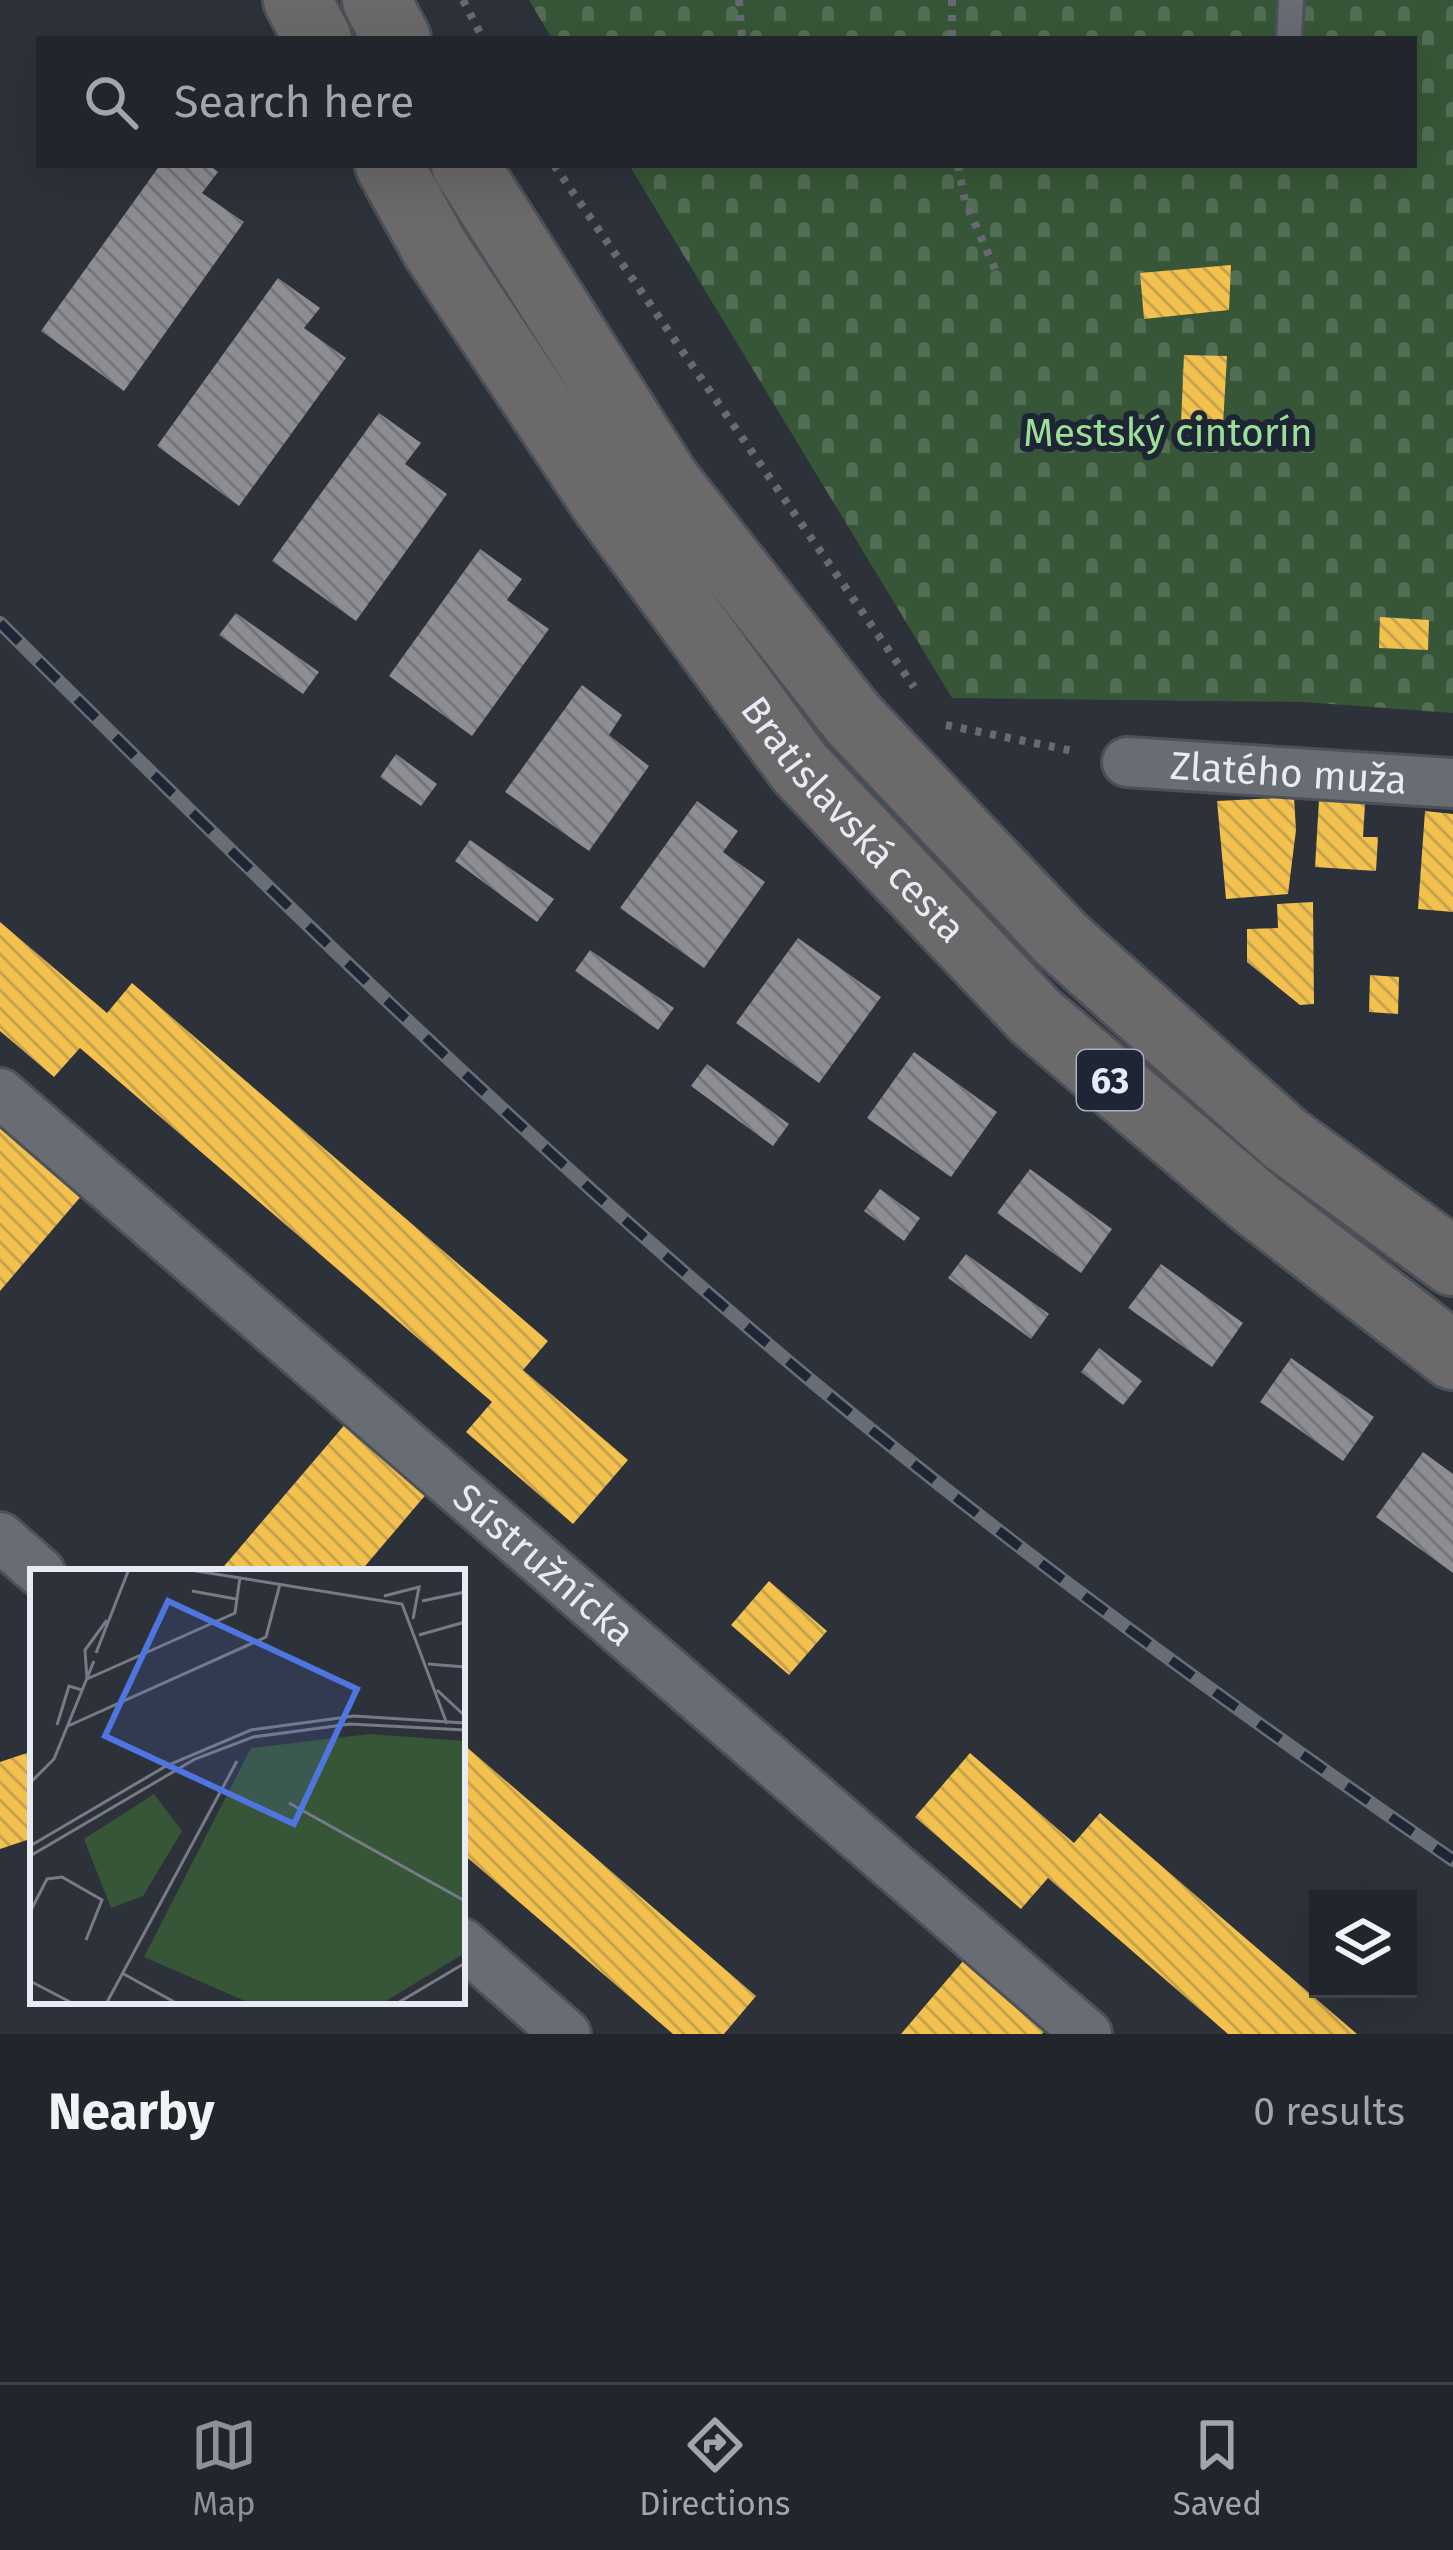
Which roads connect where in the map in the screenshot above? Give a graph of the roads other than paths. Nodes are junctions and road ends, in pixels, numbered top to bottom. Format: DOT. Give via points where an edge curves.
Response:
graph roads {
  1 [pos="297,0"];
  2 [pos="376,0"];
  3 [pos="1291,0"];
  4 [pos="316,36"];
  5 [pos="395,36"];
  6 [pos="1289,36"];
  7 [pos="390,168"];
  8 [pos="467,168"];
  9 [pos="1127,762"];
  10 [pos="1453,783"];
  11 [pos="0,1093"];
  12 [pos="1453,1262"];
  13 [pos="1453,1356"];
  14 [pos="0,1537"];
  15 [pos="37,1569"];
  16 [pos="465,1946"];
  17 [pos="566,2034"];
  18 [pos="1088,2034"];
  1 -- 4 [label="main road"];
  2 -- 5 [label="main road"];
  3 -- 6 [label="lane"];
  7 -- 13 [label="main road, Bratislavská cesta / 63" via="604,502 800,768 1035,1016 1254,1202"];
  8 -- 12 [label="main road, Bratislavská cesta / 63" via="667,482 852,718 1060,939 1286,1139"];
  9 -- 10 [label="street, Zlatého muža"];
  11 -- 18 [label="street, Sústružnícka"];
  14 -- 15 [label="street"];
  16 -- 17 [label="street"];
}
